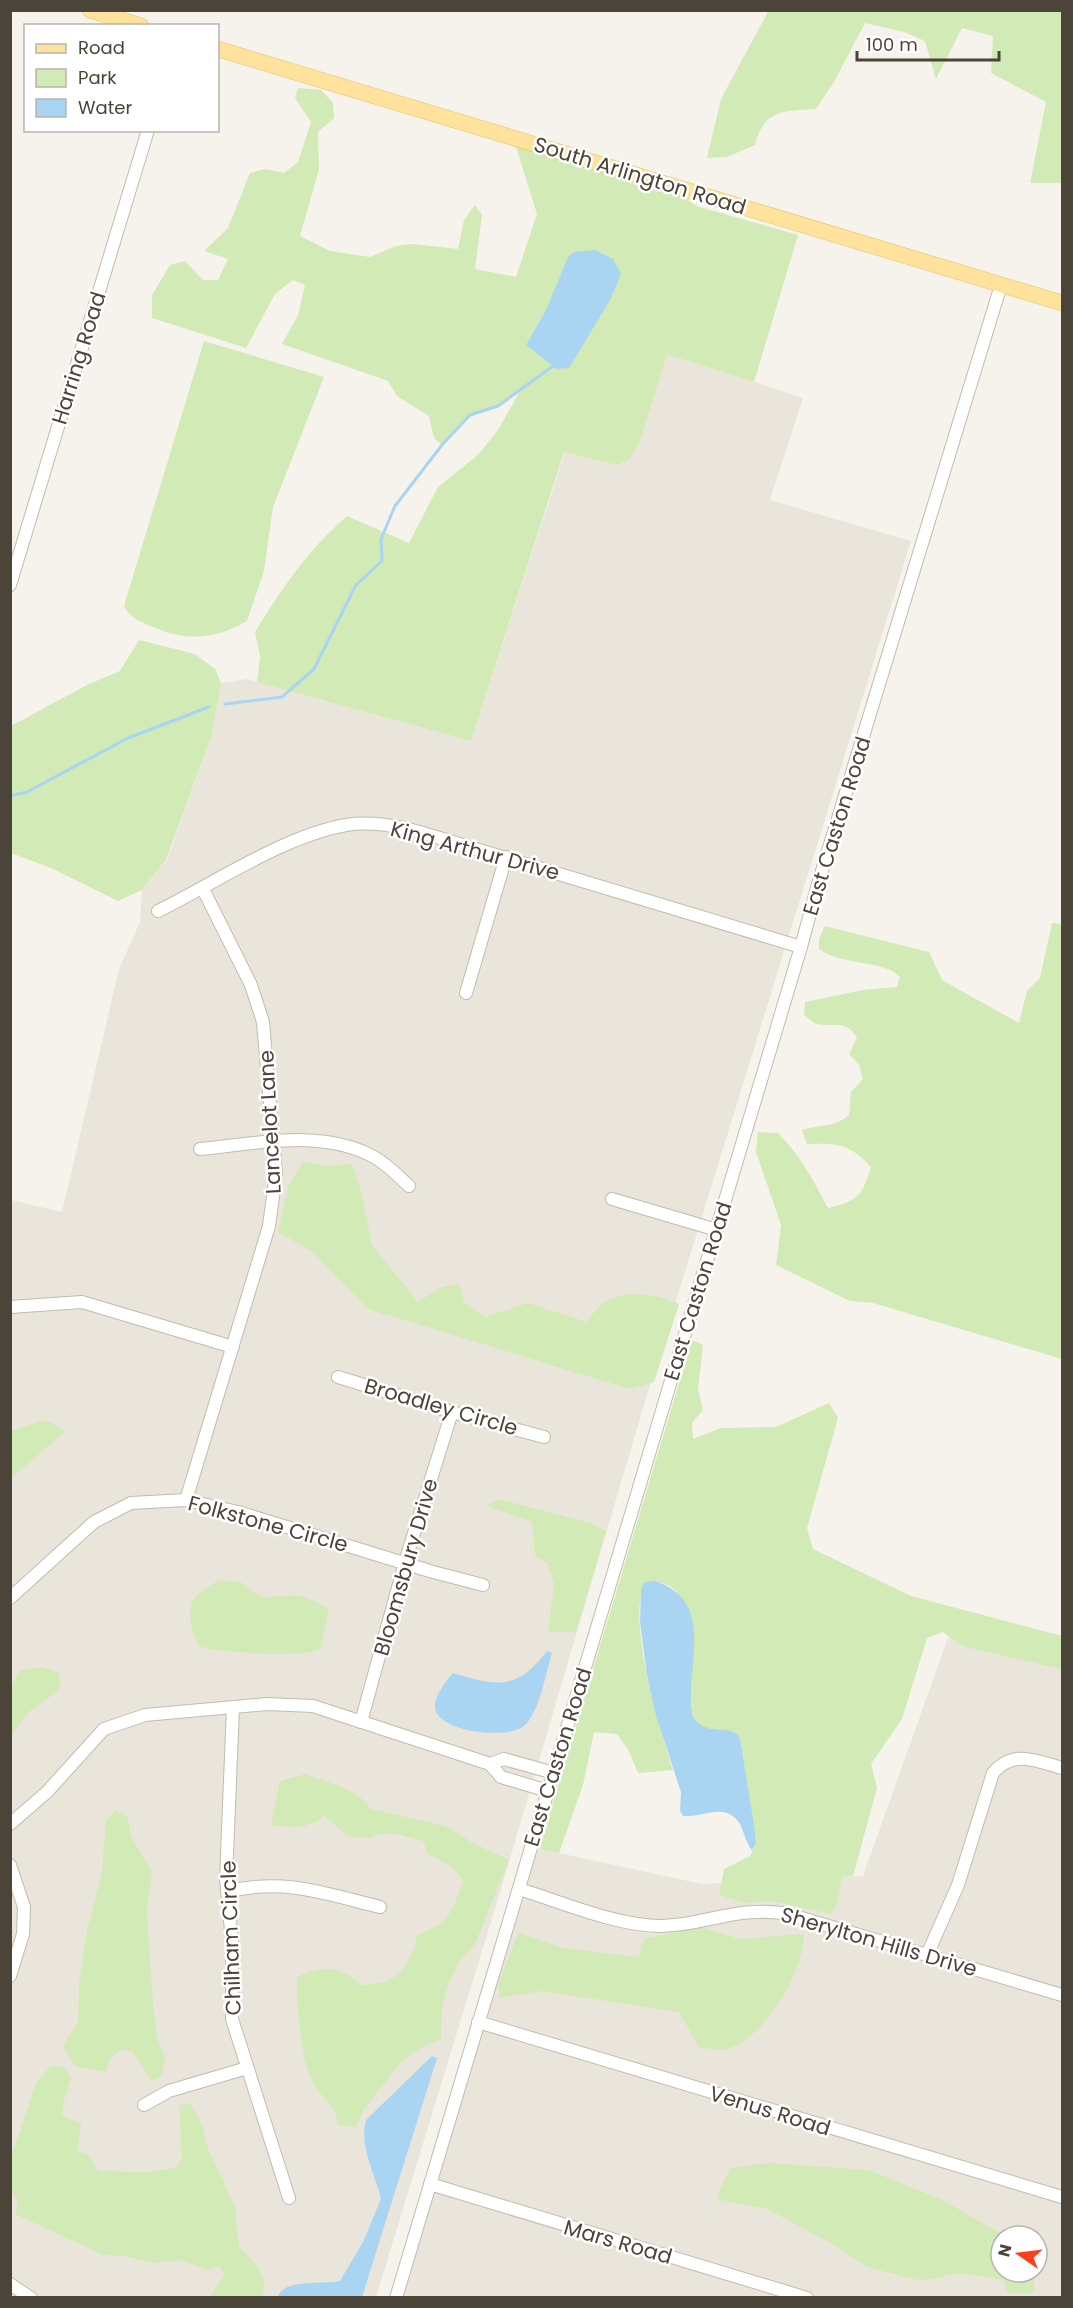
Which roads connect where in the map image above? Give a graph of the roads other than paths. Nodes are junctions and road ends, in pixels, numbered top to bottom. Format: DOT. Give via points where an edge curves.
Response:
graph roads {
  1 [pos="90,10"];
  2 [pos="135,24"];
  3 [pos="219,48"];
  4 [pos="147,132"];
  5 [pos="1001,285"];
  6 [pos="1062,303"];
  7 [pos="10,585"];
  8 [pos="506,857"];
  9 [pos="203,889"];
  10 [pos="158,911"];
  11 [pos="801,947"];
  12 [pos="466,993"];
  13 [pos="274,1142"];
  14 [pos="200,1149"];
  15 [pos="410,1186"];
  16 [pos="612,1199"];
  17 [pos="717,1230"];
  18 [pos="10,1306"];
  19 [pos="233,1347"];
  20 [pos="338,1377"];
  21 [pos="452,1412"];
  22 [pos="544,1437"];
  23 [pos="186,1500"];
  24 [pos="405,1562"];
  25 [pos="483,1585"];
  26 [pos="10,1598"];
  27 [pos="233,1707"];
  28 [pos="361,1722"];
  29 [pos="490,1764"];
  30 [pos="1062,1768"];
  31 [pos="554,1773"];
  32 [pos="548,1791"];
  33 [pos="10,1824"];
  34 [pos="10,1865"];
  35 [pos="519,1889"];
  36 [pos="228,1892"];
  37 [pos="380,1907"];
  38 [pos="927,1955"];
  39 [pos="10,1976"];
  40 [pos="1062,1995"];
  41 [pos="478,2022"];
  42 [pos="247,2068"];
  43 [pos="144,2105"];
  44 [pos="430,2184"];
  45 [pos="1062,2197"];
  46 [pos="288,2198"];
  47 [pos="10,2284"];
  48 [pos="31,2298"];
  49 [pos="396,2298"];
  50 [pos="807,2298"];
  1 -- 2 [label="main road"];
  3 -- 5 [label="main road, South Arlington Road"];
  4 -- 7 [label="street, Harring Road"];
  5 -- 6 [label="main road, South Arlington Road"];
  5 -- 11 [label="street, East Caston Road"];
  8 -- 9 [label="street, King Arthur Drive" via="411,830 352,825 301,839"];
  8 -- 11 [label="street, King Arthur Drive"];
  8 -- 12 [label="street"];
  9 -- 10 [label="street, King Arthur Drive"];
  9 -- 13 [label="street, Lancelot Lane" via="259,1008"];
  11 -- 17 [label="street, East Caston Road"];
  13 -- 14 [label="street"];
  13 -- 15 [label="street" via="323,1141 348,1146 384,1163"];
  13 -- 19 [label="street, Lancelot Lane" via="272,1213"];
  16 -- 17 [label="street"];
  17 -- 31 [label="street, East Caston Road"];
  18 -- 19 [label="street" via="82,1302"];
  19 -- 23 [label="street, Lancelot Lane"];
  20 -- 21 [label="street, Broadley Circle"];
  21 -- 22 [label="street, Broadley Circle"];
  21 -- 24 [label="street, Bloomsbury Drive"];
  23 -- 24 [label="street, Folkstone Circle"];
  23 -- 26 [label="street, Folkstone Circle" via="131,1503 94,1522"];
  24 -- 25 [label="street, Folkstone Circle"];
  24 -- 28 [label="street, Bloomsbury Drive"];
  27 -- 28 [label="street" via="313,1706"];
  27 -- 33 [label="street" via="145,1715 104,1729 47,1792"];
  27 -- 36 [label="street, Chilham Circle"];
  28 -- 29 [label="street"];
  29 -- 31 [label="street" via="504,1759"];
  29 -- 32 [label="street" via="501,1777"];
  30 -- 38 [label="street" via="1017,1758 1004,1762 993,1773 958,1885"];
  31 -- 32 [label="street, East Caston Road"];
  32 -- 35 [label="street, East Caston Road"];
  34 -- 39 [label="street" via="24,1907 23,1934"];
  35 -- 38 [label="street, Sherylton Hills Drive" via="650,1926 741,1911 769,1911"];
  35 -- 41 [label="street, East Caston Road"];
  36 -- 37 [label="street" via="253,1885 287,1885"];
  36 -- 42 [label="street, Chilham Circle" via="232,2019"];
  38 -- 40 [label="street, Sherylton Hills Drive"];
  41 -- 44 [label="street, East Caston Road"];
  41 -- 45 [label="street, Venus Road"];
  42 -- 43 [label="street" via="169,2091"];
  42 -- 46 [label="street, Chilham Circle"];
  44 -- 49 [label="street, East Caston Road"];
  44 -- 50 [label="street, Mars Road"];
  47 -- 48 [label="street"];
}
